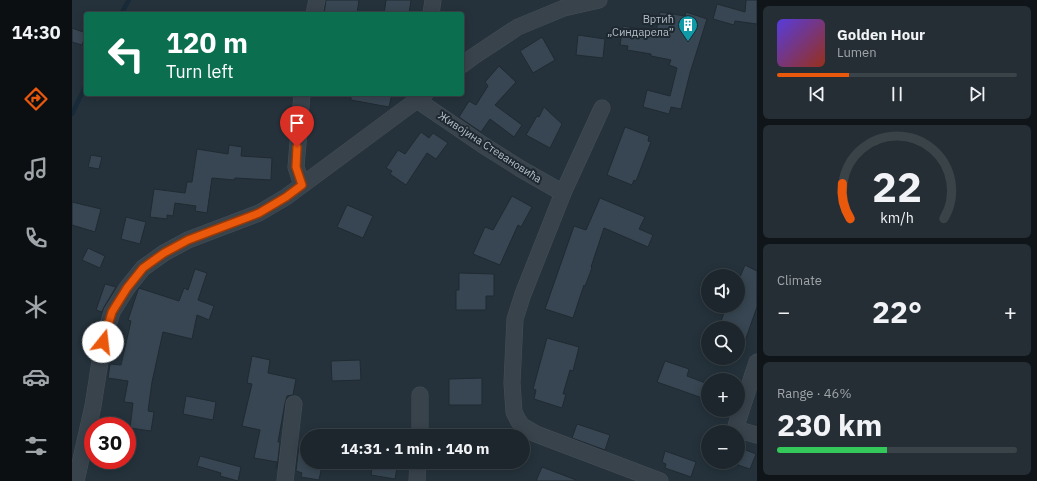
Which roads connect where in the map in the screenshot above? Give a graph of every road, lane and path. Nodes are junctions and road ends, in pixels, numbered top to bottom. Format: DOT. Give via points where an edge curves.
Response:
graph roads {
  1 [pos="317,0"];
  2 [pos="434,0"];
  3 [pos="599,0"];
  4 [pos="314,12"];
  5 [pos="431,12"];
  6 [pos="464,64"];
  7 [pos="302,96"];
  8 [pos="420,96"];
  9 [pos="602,108"];
  10 [pos="302,185"];
  11 [pos="563,193"];
  12 [pos="757,362"];
  13 [pos="420,394"];
  14 [pos="294,404"];
  15 [pos="420,429"];
  16 [pos="757,436"];
  17 [pos="418,469"];
  18 [pos="76,481"];
  19 [pos="285,481"];
  20 [pos="417,481"];
  21 [pos="660,481"];
  1 -- 4 [label="street"];
  2 -- 5 [label="street"];
  3 -- 6 [label="street" via="564,8 518,27"];
  7 -- 10 [label="street" via="296,167"];
  8 -- 10 [label="street"];
  8 -- 11 [label="street, Живојина Стевановића" via="483,145"];
  9 -- 11 [label="street"];
  10 -- 18 [label="street" via="259,213 188,240 164,253 143,268 127,288 112,312 103,342 93,406"];
  11 -- 21 [label="street" via="515,319 512,383 514,412 522,426 536,434"];
  12 -- 16 [label="street" via="735,429"];
  13 -- 15 [label="street"];
  14 -- 19 [label="street"];
  17 -- 20 [label="street"];
}
